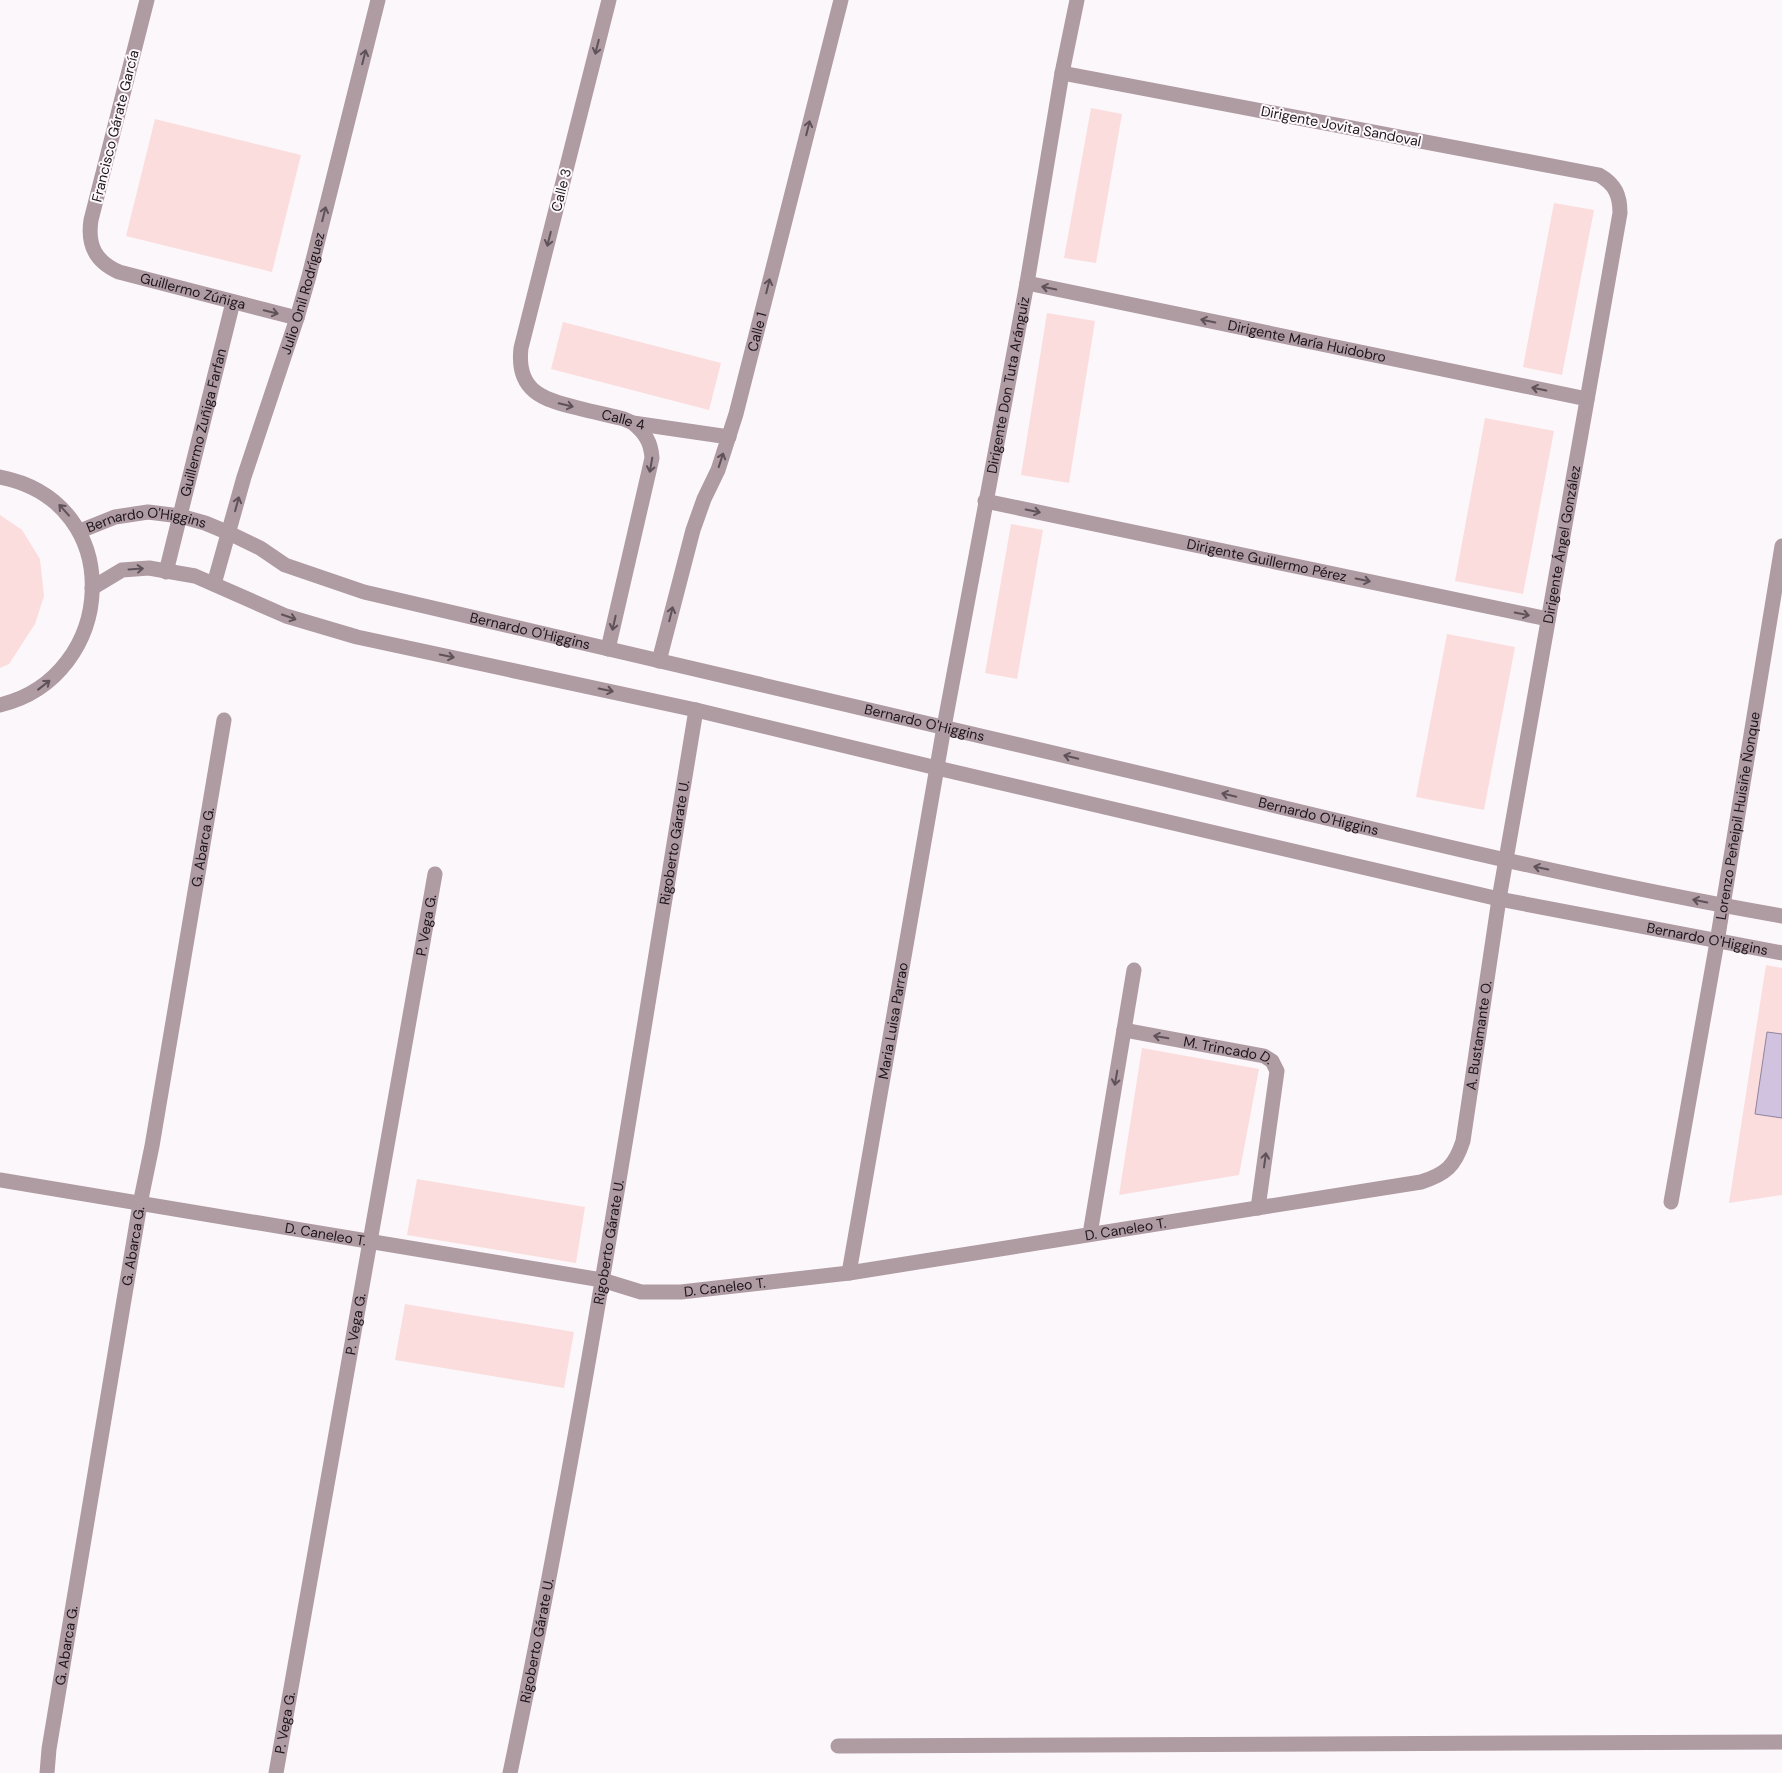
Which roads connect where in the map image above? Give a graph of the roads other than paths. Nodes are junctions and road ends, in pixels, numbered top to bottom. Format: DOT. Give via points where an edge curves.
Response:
graph roads {
  1 [pos="147,0"];
  2 [pos="378,0"];
  3 [pos="609,0"];
  4 [pos="841,0"];
  5 [pos="1077,0"];
  6 [pos="1062,73"];
  7 [pos="1616,189"];
  8 [pos="95,252"];
  9 [pos="1027,283"];
  10 [pos="233,302"];
  11 [pos="297,318"];
  12 [pos="525,381"];
  13 [pos="1587,398"];
  14 [pos="633,423"];
  15 [pos="729,437"];
  16 [pos="0,477"];
  17 [pos="985,501"];
  18 [pos="180,516"];
  19 [pos="80,530"];
  20 [pos="229,533"];
  21 [pos="1782,546"];
  22 [pos="166,572"];
  23 [pos="214,584"];
  24 [pos="92,588"];
  25 [pos="1548,619"];
  26 [pos="608,649"];
  27 [pos="659,661"];
  28 [pos="0,705"];
  29 [pos="696,710"];
  30 [pos="224,720"];
  31 [pos="944,727"];
  32 [pos="938,768"];
  33 [pos="1506,861"];
  34 [pos="435,874"];
  35 [pos="1499,899"];
  36 [pos="1722,906"];
  37 [pos="1782,916"];
  38 [pos="1717,942"];
  39 [pos="1782,953"];
  40 [pos="1134,970"];
  41 [pos="1124,1030"];
  42 [pos="1449,1168"];
  43 [pos="0,1180"];
  44 [pos="1671,1202"];
  45 [pos="140,1204"];
  46 [pos="1258,1208"];
  47 [pos="1090,1234"];
  48 [pos="369,1242"];
  49 [pos="849,1273"];
  50 [pos="602,1280"];
  51 [pos="1782,1742"];
  52 [pos="838,1746"];
  53 [pos="47,1773"];
  54 [pos="276,1773"];
  55 [pos="510,1773"];
  1 -- 8 [label="street, Francisco Gárate García" via="91,220 91,242"];
  11 -- 2 [label="street, Julio Onil Rodríguez, one-way"];
  3 -- 12 [label="street, Calle 3, one-way" via="521,348"];
  15 -- 4 [label="street, Calle 1, one-way"];
  5 -- 6 [label="street, Dirigente Don Tuta Aránguiz"];
  6 -- 7 [label="street, Dirigente Jovita Sandoval" via="1598,175"];
  6 -- 9 [label="street, Dirigente Don Tuta Aránguiz"];
  7 -- 13 [label="street, Dirigente Ángel González" via="1620,213"];
  8 -- 10 [label="street, Guillermo Zúñiga" via="101,261 120,272"];
  13 -- 9 [label="street, Dirigente María Huidobro, one-way"];
  9 -- 17 [label="street, Dirigente Don Tuta Aránguiz"];
  10 -- 11 [label="street, Guillermo Zúñiga, one-way"];
  10 -- 18 [label="street, Guillermo Zuñiga Farfan"];
  20 -- 11 [label="street, Julio Onil Rodríguez, one-way"];
  12 -- 14 [label="street, Calle 4, one-way" via="550,401"];
  13 -- 25 [label="street, Dirigente Ángel González"];
  14 -- 15 [label="street, Calle 4"];
  14 -- 26 [label="street, one-way" via="648,438 652,458"];
  27 -- 15 [label="street, Calle 1, one-way" via="693,530"];
  19 -- 16 [label="street, Bernardo O'Higgins, one-way" via="57,502 36,489"];
  17 -- 25 [label="street, Dirigente Guillermo Pérez, one-way"];
  17 -- 31 [label="street, Dirigente Don Tuta Aránguiz"];
  18 -- 19 [label="street, Bernardo O'Higgins" via="148,512 115,517"];
  18 -- 20 [label="street, Bernardo O'Higgins"];
  18 -- 22 [label="street, Guillermo Zuñiga Farfan"];
  19 -- 24 [label="street, Bernardo O'Higgins" via="88,549"];
  20 -- 23 [label="street, Julio Onil Rodríguez"];
  20 -- 26 [label="street, Bernardo O'Higgins" via="285,565 364,592"];
  21 -- 36 [label="street, Lorenzo Peñeipil Huisiñe Ñonque"];
  22 -- 23 [label="street, Bernardo O'Higgins" via="195,576"];
  24 -- 22 [label="street, Bernardo O'Higgins, one-way" via="122,570 149,568"];
  23 -- 29 [label="street, Bernardo O'Higgins, one-way" via="264,608 322,628"];
  28 -- 24 [label="street, Bernardo O'Higgins, one-way" via="15,702 35,691 69,659 82,638"];
  25 -- 33 [label="street, Dirigente Ángel González"];
  26 -- 27 [label="street, Bernardo O'Higgins"];
  27 -- 31 [label="street, Bernardo O'Higgins"];
  29 -- 32 [label="street, Bernardo O'Higgins"];
  29 -- 50 [label="street, Rigoberto Gárate U."];
  30 -- 45 [label="street, G. Abarca G."];
  31 -- 32 [label="street, Dirigente Don Tuta Aránguiz"];
  33 -- 31 [label="street, Bernardo O'Higgins, one-way"];
  32 -- 35 [label="street, Bernardo O'Higgins"];
  32 -- 49 [label="street, Maria Luisa Parrao"];
  33 -- 35 [label="street, Dirigente Ángel González"];
  36 -- 33 [label="street, Bernardo O'Higgins, one-way"];
  34 -- 48 [label="street, P. Vega G."];
  35 -- 38 [label="street, Bernardo O'Higgins"];
  35 -- 42 [label="street, A. Bustamante O." via="1463,1141 1456,1160"];
  36 -- 37 [label="street, Bernardo O'Higgins"];
  36 -- 38 [label="street, Lorenzo Peñeipil Huisiñe Ñonque"];
  38 -- 39 [label="street, Bernardo O'Higgins"];
  38 -- 44 [label="street, Lorenzo Peñeipil Huisiñe Ñonque"];
  40 -- 41 [label="street"];
  46 -- 41 [label="street, M. Trincado D., one-way" via="1277,1071 1272,1061 1264,1056"];
  41 -- 47 [label="street, one-way"];
  42 -- 46 [label="street, D. Caneleo T." via="1421,1182"];
  43 -- 45 [label="street, D. Caneleo T."];
  45 -- 48 [label="street, D. Caneleo T."];
  45 -- 53 [label="street, G. Abarca G."];
  46 -- 47 [label="street, D. Caneleo T."];
  47 -- 49 [label="street, D. Caneleo T."];
  48 -- 50 [label="street, D. Caneleo T."];
  48 -- 54 [label="street, P. Vega G."];
  49 -- 50 [label="street, D. Caneleo T." via="681,1292 641,1292"];
  50 -- 55 [label="street, Rigoberto Gárate U." via="588,1369"];
  51 -- 52 [label="street"];
}
